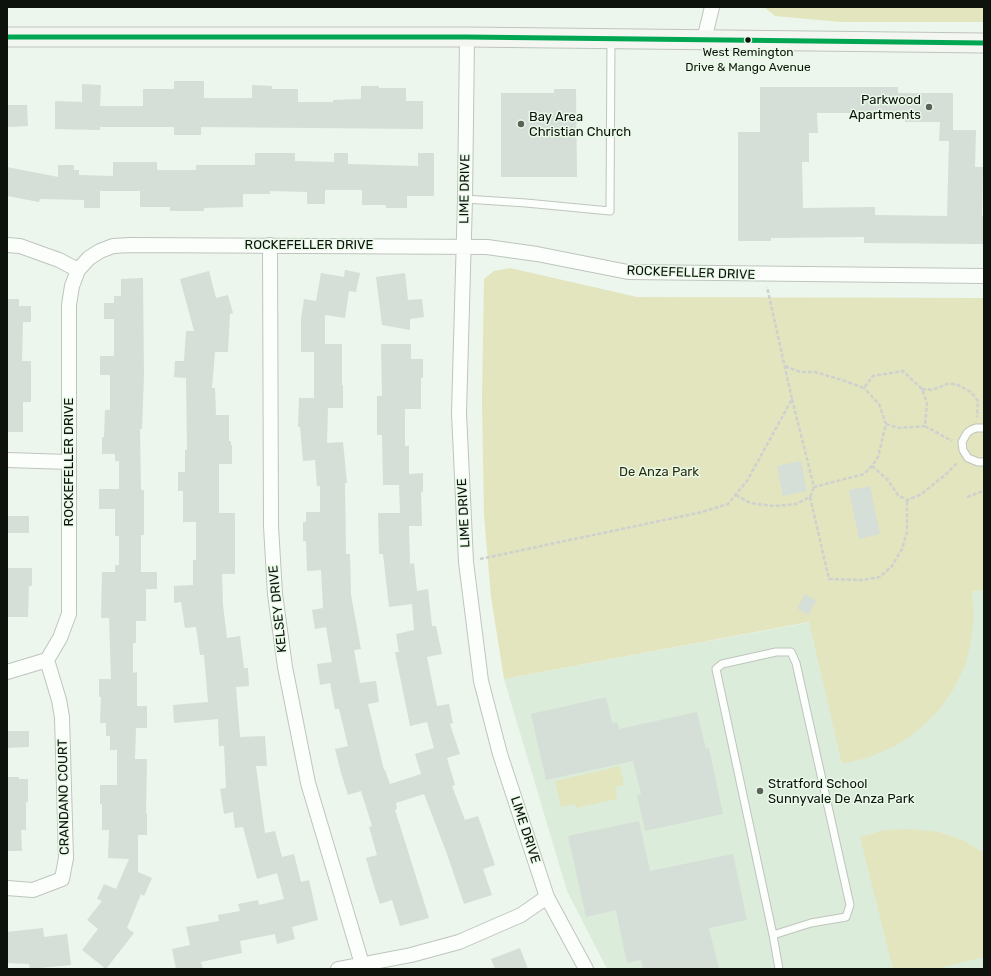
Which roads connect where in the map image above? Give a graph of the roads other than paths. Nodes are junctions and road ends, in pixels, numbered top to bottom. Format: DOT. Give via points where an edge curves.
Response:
graph roads {
  1 [pos="712,7"];
  2 [pos="467,36"];
  3 [pos="7,37"];
  4 [pos="611,39"];
  5 [pos="704,40"];
  6 [pos="984,43"];
  7 [pos="465,199"];
  8 [pos="7,245"];
  9 [pos="270,245"];
  10 [pos="463,247"];
  11 [pos="78,270"];
  12 [pos="984,276"];
  13 [pos="980,428"];
  14 [pos="7,460"];
  15 [pos="69,462"];
  16 [pos="984,462"];
  17 [pos="47,660"];
  18 [pos="7,672"];
  19 [pos="7,888"];
  20 [pos="547,897"];
  21 [pos="773,935"];
  22 [pos="362,964"];
  23 [pos="338,969"];
  24 [pos="586,969"];
  25 [pos="778,969"];
  1 -- 5 [label="street"];
  2 -- 3 [label="street"];
  2 -- 4 [label="street"];
  2 -- 7 [label="street, LIME DRIVE"];
  4 -- 5 [label="street"];
  4 -- 7 [label="lane" via="610,211"];
  5 -- 6 [label="street"];
  7 -- 10 [label="street, LIME DRIVE"];
  8 -- 11 [label="street" via="20,246"];
  9 -- 10 [label="street, ROCKEFELLER DRIVE"];
  9 -- 11 [label="street, ROCKEFELLER DRIVE" via="113,246 89,258"];
  9 -- 22 [label="street, KELSEY DRIVE" via="271,526 275,594 285,667 308,783"];
  10 -- 12 [label="street, ROCKEFELLER DRIVE" via="487,247 538,254 628,272"];
  10 -- 20 [label="street, LIME DRIVE" via="459,413 466,562 481,681 500,754"];
  11 -- 15 [label="street, ROCKEFELLER DRIVE" via="69,305"];
  13 -- 16 [label="lane" via="967,432 962,442 963,450 973,461"];
  14 -- 15 [label="street"];
  15 -- 17 [label="street, ROCKEFELLER DRIVE" via="69,614 60,638"];
  17 -- 18 [label="street"];
  17 -- 19 [label="street, CRANDANO COURT" via="62,717 66,858 62,879 33,890"];
  20 -- 22 [label="street" via="521,915 459,942 411,955"];
  20 -- 24 [label="street, LIME DRIVE"];
  21 -- 21 [label="lane" via="812,923 846,917 850,905 796,662 791,652 776,652 722,664 716,669"];
  21 -- 25 [label="lane"];
  22 -- 23 [label="street"];
}
